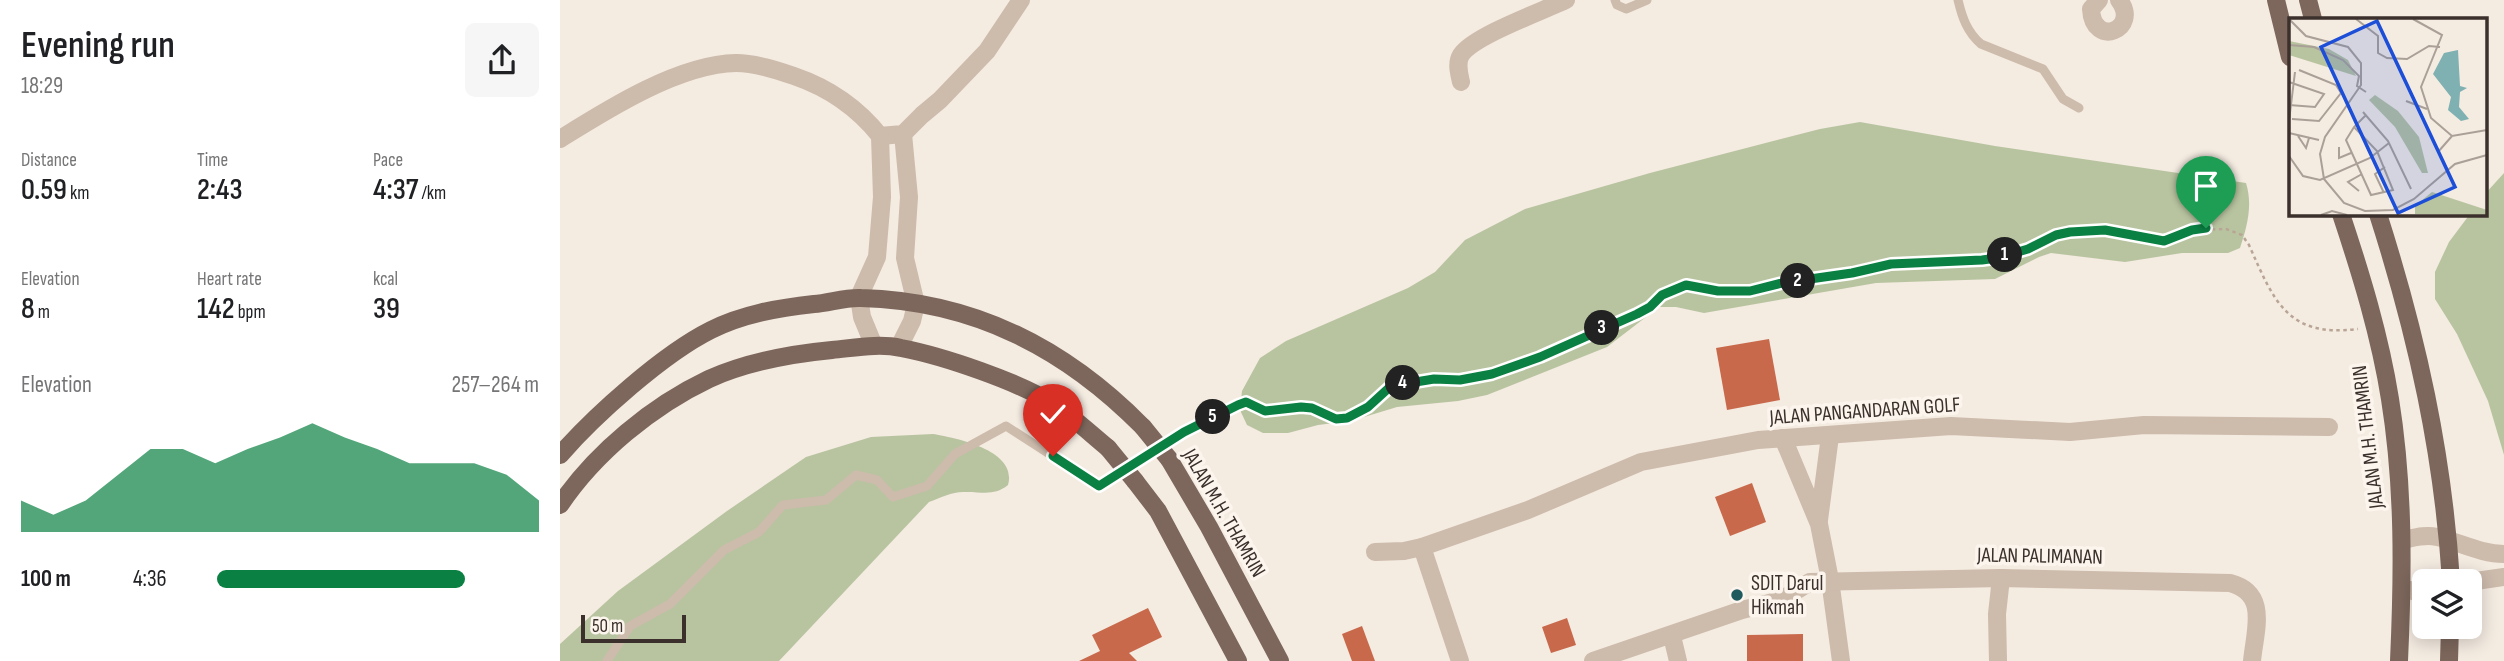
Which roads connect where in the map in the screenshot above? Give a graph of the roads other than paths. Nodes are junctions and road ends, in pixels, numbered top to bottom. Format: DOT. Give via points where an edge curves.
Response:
graph roads {
  1 [pos="1021,0"];
  2 [pos="1566,0"];
  3 [pos="1615,0"];
  4 [pos="1647,0"];
  5 [pos="1958,0"];
  6 [pos="2119,0"];
  7 [pos="2276,0"];
  8 [pos="2308,0"];
  9 [pos="2094,3"];
  10 [pos="2314,18"];
  11 [pos="2289,49"];
  12 [pos="1461,82"];
  13 [pos="2079,108"];
  14 [pos="903,134"];
  15 [pos="880,136"];
  16 [pos="560,139"];
  17 [pos="882,197"];
  18 [pos="909,197"];
  19 [pos="2341,215"];
  20 [pos="2378,215"];
  21 [pos="877,257"];
  22 [pos="905,258"];
  23 [pos="859,297"];
  24 [pos="916,304"];
  25 [pos="874,346"];
  26 [pos="899,347"];
  27 [pos="1198,425"];
  28 [pos="2329,427"];
  29 [pos="1830,436"];
  30 [pos="1783,439"];
  31 [pos="560,455"];
  32 [pos="560,505"];
  33 [pos="1819,524"];
  34 [pos="2402,540"];
  35 [pos="2449,541"];
  36 [pos="1422,547"];
  37 [pos="1375,552"];
  38 [pos="2504,554"];
  39 [pos="2450,569"];
  40 [pos="2504,576"];
  41 [pos="2001,578"];
  42 [pos="1830,580"];
  43 [pos="2482,580"];
  44 [pos="2402,587"];
  45 [pos="2412,590"];
  46 [pos="1672,636"];
  47 [pos="2450,639"];
  48 [pos="1599,660"];
  49 [pos="607,661"];
  50 [pos="1238,661"];
  51 [pos="1280,661"];
  52 [pos="1460,661"];
  53 [pos="1678,661"];
  54 [pos="1841,661"];
  55 [pos="1998,661"];
  56 [pos="2252,661"];
  57 [pos="2399,661"];
  58 [pos="2449,661"];
  1 -- 14 [label="street" via="987,51"];
  2 -- 12 [label="street" via="1474,42 1460,57"];
  3 -- 4 [label="lane" via="1626,9"];
  5 -- 13 [label="lane" via="1974,38 2043,69 2063,99"];
  6 -- 9 [label="street" via="2125,19 2109,32 2092,20"];
  7 -- 11 [label="main road"];
  8 -- 10 [label="main road"];
  14 -- 15 [label="street"];
  14 -- 18 [label="street"];
  15 -- 16 [label="street" via="837,95 807,80 738,63 706,66 670,79"];
  15 -- 17 [label="street"];
  17 -- 18 [label="street"];
  17 -- 21 [label="street"];
  18 -- 22 [label="street"];
  19 -- 34 [label="main road, JALAN M.H. THAMRIN" via="2374,322 2390,400"];
  20 -- 35 [label="main road" via="2418,350 2438,449"];
  21 -- 22 [label="street"];
  21 -- 23 [label="street"];
  22 -- 24 [label="street"];
  23 -- 24 [label="main road, JALAN M.H. THAMRIN"];
  23 -- 25 [label="street"];
  23 -- 31 [label="main road, JALAN M.H. THAMRIN" via="760,313 710,330 611,404"];
  24 -- 26 [label="street"];
  24 -- 51 [label="main road, JALAN M.H. THAMRIN, bridge" via="981,318 1050,351 1123,407 1169,459"];
  25 -- 26 [label="main road"];
  25 -- 32 [label="main road" via="795,354 710,379 647,417 611,447"];
  26 -- 50 [label="main road, bridge" via="1026,389 1054,404 1108,448 1158,511"];
  27 -- 49 [label="lane" via="1099,486 1006,426 955,454 927,486 893,498 877,480 856,475 826,500 783,505 758,532 724,550 670,604 630,626"];
  28 -- 29 [label="street, JALAN PANGANDARAN GOLF" via="2144,425 2070,432 1951,426"];
  29 -- 30 [label="street, JALAN PANGANDARAN GOLF"];
  29 -- 33 [label="street"];
  30 -- 33 [label="street"];
  30 -- 36 [label="street, JALAN PANGANDARAN GOLF" via="1641,462 1528,510"];
  33 -- 42 [label="street"];
  34 -- 35 [label="street" via="2426,536"];
  34 -- 44 [label="main road, JALAN M.H. THAMRIN"];
  35 -- 38 [label="street"];
  35 -- 39 [label="main road"];
  36 -- 37 [label="street, JALAN PANGANDARAN GOLF"];
  36 -- 52 [label="street"];
  40 -- 43 [label="street"];
  41 -- 42 [label="street, JALAN PALIMANAN"];
  41 -- 55 [label="street"];
  41 -- 56 [label="street, JALAN PALIMANAN" via="2230,583 2248,590 2255,601"];
  42 -- 46 [label="street, JALAN PALIMANAN" via="1810,582 1781,600"];
  42 -- 54 [label="street"];
  44 -- 45 [label="street"];
  44 -- 57 [label="main road, JALAN M.H. THAMRIN"];
  46 -- 48 [label="street, JALAN PALIMANAN"];
  46 -- 53 [label="street"];
  47 -- 58 [label="main road"];
}
